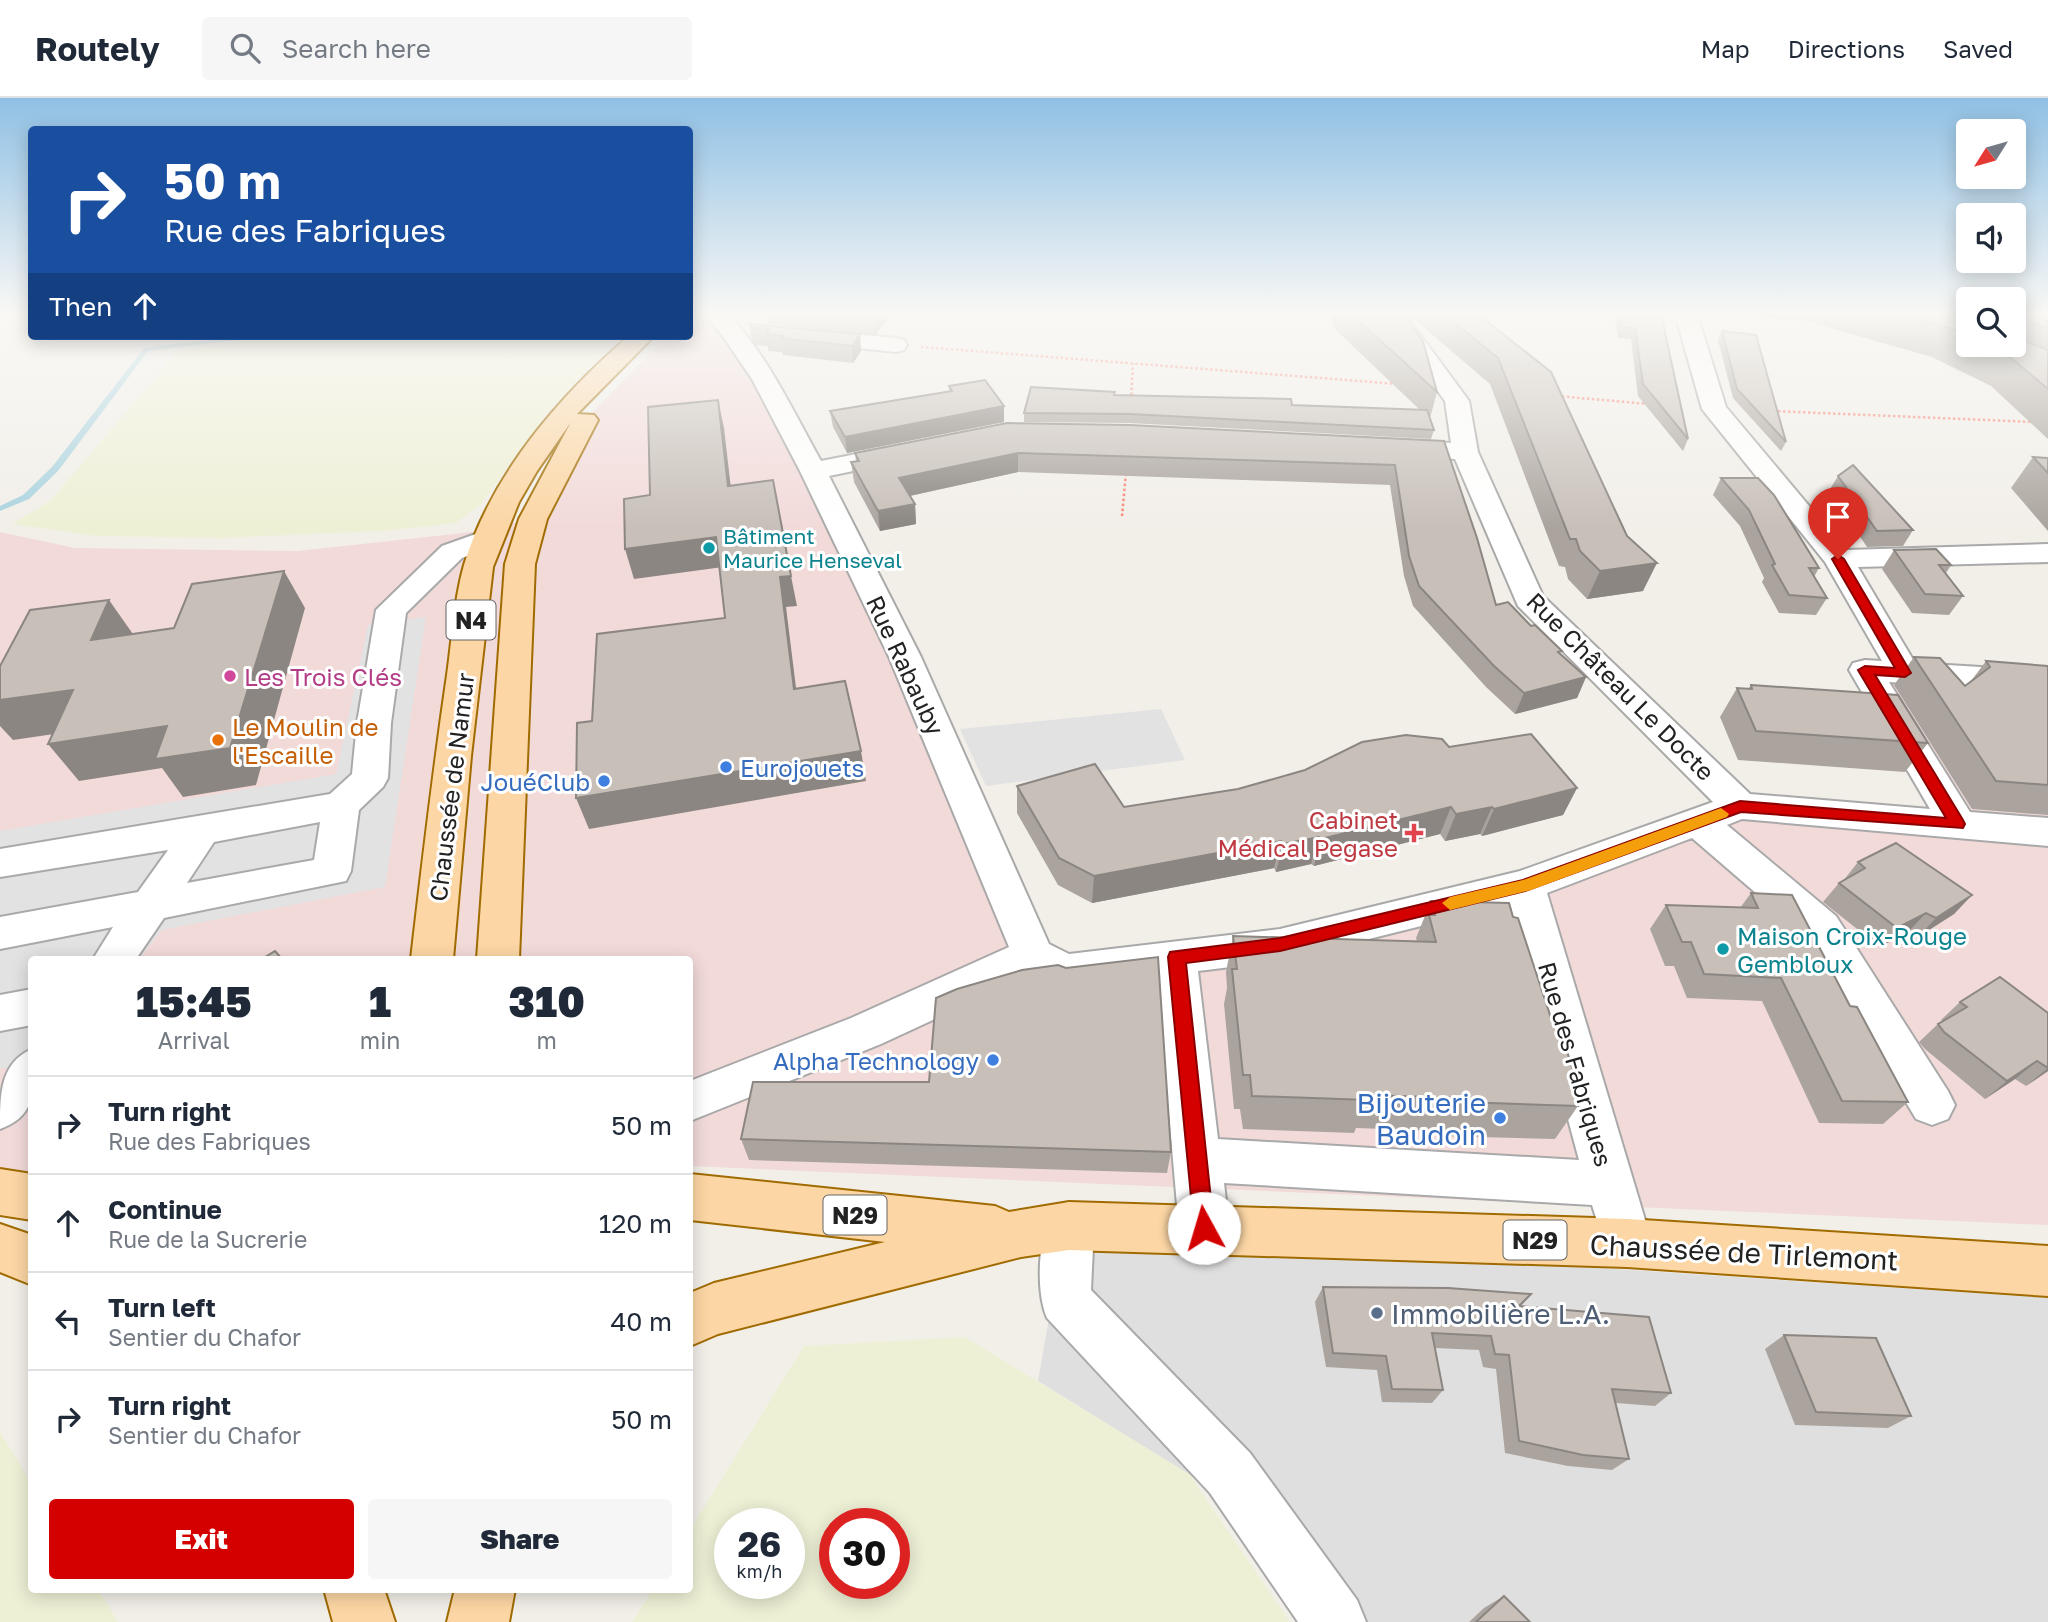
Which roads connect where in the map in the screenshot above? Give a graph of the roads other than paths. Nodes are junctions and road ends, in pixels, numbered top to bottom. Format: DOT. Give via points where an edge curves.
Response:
graph roads {
  1 [pos="593,385"];
  2 [pos="619,385"];
  3 [pos="767,385"];
  4 [pos="1445,385"];
  5 [pos="1707,385"];
  6 [pos="929,447"];
  7 [pos="1371,447"];
  8 [pos="1465,452"];
  9 [pos="813,471"];
  10 [pos="486,539"];
  11 [pos="2048,553"];
  12 [pos="1838,559"];
  13 [pos="1905,673"];
  14 [pos="2048,682"];
  15 [pos="341,805"];
  16 [pos="1740,806"];
  17 [pos="1698,822"];
  18 [pos="1958,824"];
  19 [pos="202,830"];
  20 [pos="2048,832"];
  21 [pos="0,863"];
  22 [pos="1525,885"];
  23 [pos="152,907"];
  24 [pos="0,933"];
  25 [pos="116,956"];
  26 [pos="432,956"];
  27 [pos="498,956"];
  28 [pos="1033,956"];
  29 [pos="1176,957"];
  30 [pos="28,1008"];
  31 [pos="0,1013"];
  32 [pos="28,1073"];
  33 [pos="693,1100"];
  34 [pos="1932,1105"];
  35 [pos="0,1109"];
  36 [pos="1197,1160"];
  37 [pos="1610,1184"];
  38 [pos="0,1192"];
  39 [pos="28,1196"];
  40 [pos="693,1197"];
  41 [pos="1204,1228"];
  42 [pos="1045,1229"];
  43 [pos="1627,1243"];
  44 [pos="0,1248"];
  45 [pos="28,1258"];
  46 [pos="2048,1271"];
  47 [pos="693,1319"];
  48 [pos="355,1593"];
  49 [pos="484,1593"];
  50 [pos="364,1622"];
  51 [pos="478,1622"];
  52 [pos="1335,1622"];
  1 -- 10 [label="main road, Chaussée de Namur / N4" via="535,452"];
  2 -- 27 [label="main road, Chaussée de Namur / N4" via="585,420 533,519 520,564"];
  3 -- 9 [label="street, Rue Rabauby"];
  4 -- 8 [label="street, Rue Château Le Docte" via="1457,401"];
  5 -- 12 [label="street" via="1714,409"];
  6 -- 9 [label="street"];
  7 -- 8 [label="street"];
  8 -- 16 [label="street, Rue Château Le Docte" via="1529,600"];
  9 -- 28 [label="street, Rue Rabauby" via="905,657"];
  10 -- 15 [label="street" via="452,552 390,610 370,778"];
  10 -- 26 [label="main road, Chaussée de Namur / N4" via="478,567 453,756"];
  11 -- 12 [label="street"];
  12 -- 13 [label="street"];
  13 -- 14 [label="street"];
  13 -- 18 [label="street" via="1865,670"];
  15 -- 19 [label="street"];
  15 -- 23 [label="street" via="332,871"];
  16 -- 17 [label="street"];
  16 -- 18 [label="street"];
  17 -- 22 [label="street"];
  17 -- 34 [label="street" via="1822,927"];
  18 -- 20 [label="street"];
  19 -- 21 [label="street"];
  19 -- 23 [label="street"];
  22 -- 29 [label="street" via="1280,945"];
  22 -- 37 [label="street, Rue des Fabriques"];
  23 -- 24 [label="street"];
  23 -- 25 [label="street"];
  28 -- 29 [label="street" via="1065,971"];
  28 -- 33 [label="street" via="866,1031"];
  29 -- 36 [label="street"];
  30 -- 31 [label="street"];
  32 -- 35 [label="street"];
  36 -- 37 [label="street"];
  36 -- 41 [label="street"];
  37 -- 43 [label="street, Rue des Fabriques"];
  38 -- 39 [label="main road"];
  40 -- 42 [label="main road, Chaussée de Tirlemont / N29"];
  41 -- 42 [label="main road, Chaussée de Tirlemont / N29"];
  41 -- 43 [label="main road, Chaussée de Tirlemont / N29"];
  42 -- 47 [label="main road, Chaussée de Tirlemont / N29" via="713,1308"];
  42 -- 52 [label="street" via="1065,1300 1230,1473"];
  43 -- 46 [label="main road, Chaussée de Tirlemont / N29"];
  44 -- 45 [label="main road"];
  48 -- 50 [label="main road"];
  49 -- 51 [label="main road"];
}
